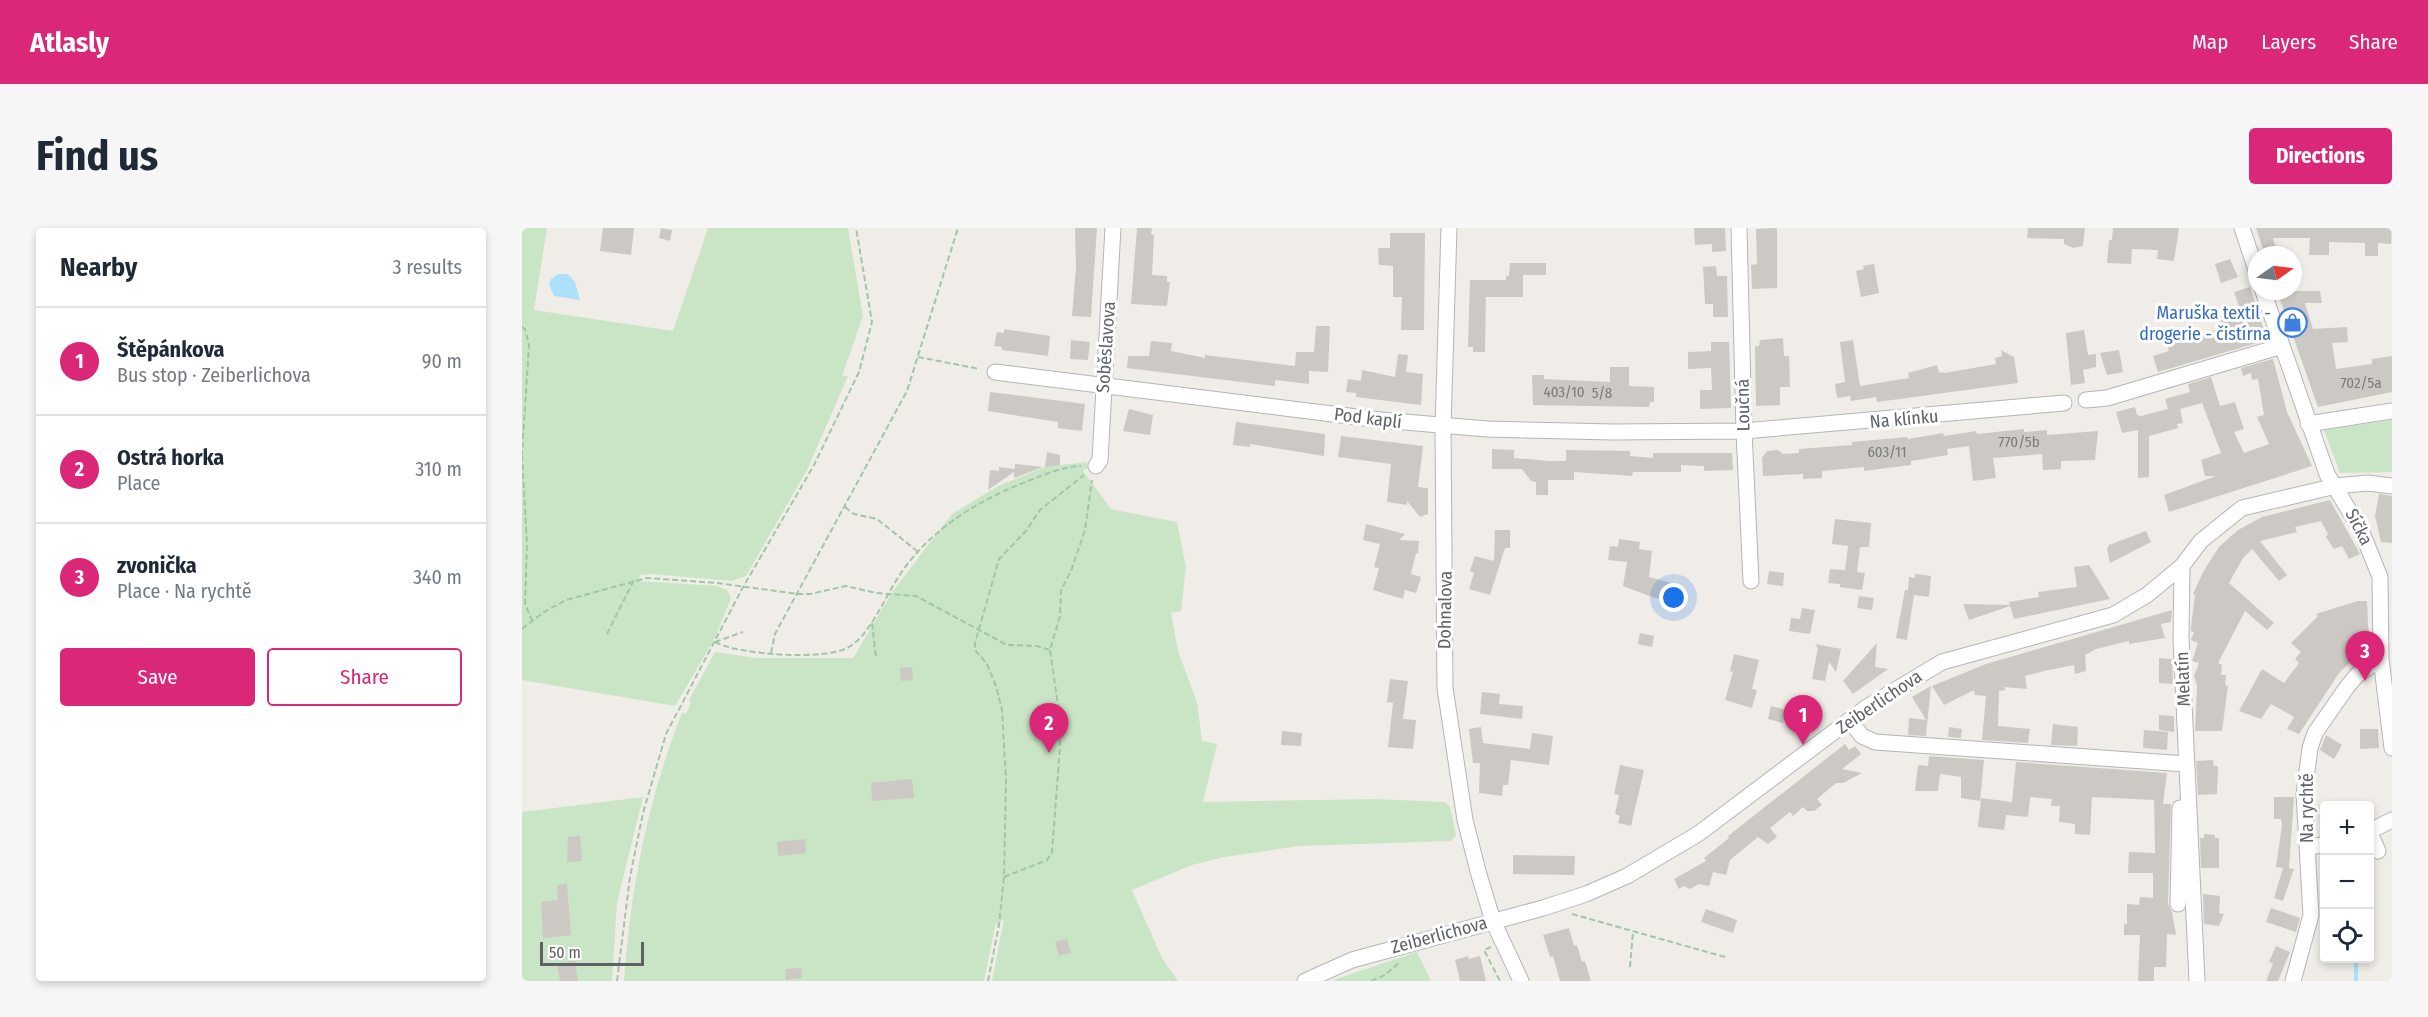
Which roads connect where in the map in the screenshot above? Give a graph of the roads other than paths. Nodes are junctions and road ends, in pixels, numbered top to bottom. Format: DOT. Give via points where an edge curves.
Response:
graph roads {
  1 [pos="1113,228"];
  2 [pos="1449,228"];
  3 [pos="1739,228"];
  4 [pos="2242,228"];
  5 [pos="2248,246"];
  6 [pos="2266,300"];
  7 [pos="2282,346"];
  8 [pos="995,372"];
  9 [pos="1103,385"];
  10 [pos="2086,400"];
  11 [pos="2064,403"];
  12 [pos="2392,411"];
  13 [pos="2308,424"];
  14 [pos="1443,426"];
  15 [pos="1744,431"];
  16 [pos="1096,466"];
  17 [pos="2336,486"];
  18 [pos="2392,486"];
  19 [pos="2182,566"];
  20 [pos="2386,575"];
  21 [pos="1751,581"];
  22 [pos="2381,659"];
  23 [pos="1849,720"];
  24 [pos="2392,748"];
  25 [pos="2186,764"];
  26 [pos="2189,792"];
  27 [pos="2392,820"];
  28 [pos="2374,830"];
  29 [pos="2320,846"];
  30 [pos="2307,847"];
  31 [pos="2374,848"];
  32 [pos="2376,856"];
  33 [pos="2178,904"];
  34 [pos="1493,921"];
  35 [pos="1305,981"];
  36 [pos="1521,981"];
  37 [pos="2197,981"];
  38 [pos="2293,981"];
  1 -- 9 [label="street, Soběslavova"];
  2 -- 14 [label="street, Dohnalova"];
  3 -- 15 [label="street, Loučná"];
  4 -- 5 [label="street"];
  6 -- 7 [label="street, Síčka"];
  7 -- 10 [label="street" via="2107,398"];
  7 -- 13 [label="street, Síčka"];
  8 -- 9 [label="street, Pod kaplí"];
  9 -- 14 [label="street, Pod kaplí"];
  9 -- 16 [label="street, Soběslavova" via="1100,460"];
  11 -- 15 [label="street, Na klínku"];
  12 -- 13 [label="street"];
  13 -- 17 [label="street, Síčka" via="2327,474"];
  14 -- 15 [label="street, Pod kaplí" via="1613,432"];
  14 -- 34 [label="street, Dohnalova" via="1445,688 1465,820"];
  15 -- 21 [label="street, Loučná"];
  17 -- 18 [label="street, Zeiberlichova"];
  17 -- 19 [label="street, Zeiberlichova" via="2242,508 2201,541"];
  17 -- 20 [label="street, Síčka"];
  19 -- 23 [label="street, Zeiberlichova" via="2113,615 1942,662 1897,686"];
  19 -- 25 [label="street, Melatín"];
  20 -- 22 [label="street, Síčka"];
  22 -- 24 [label="street, Síčka"];
  22 -- 30 [label="street, Na rychtě" via="2352,680 2315,734 2304,779"];
  23 -- 25 [label="street" via="1862,736 1875,742"];
  23 -- 34 [label="street, Zeiberlichova" via="1722,818 1645,867 1586,894"];
  25 -- 26 [label="street, Melatín"];
  26 -- 33 [label="street, Melatín" via="2180,808"];
  26 -- 37 [label="street, Melatín"];
  27 -- 28 [label="street"];
  29 -- 30 [label="street"];
  30 -- 38 [label="street, Na rychtě" via="2311,915"];
  31 -- 32 [label="street"];
  34 -- 35 [label="street, Zeiberlichova" via="1352,960"];
  34 -- 36 [label="street, Dohnalova"];
}
